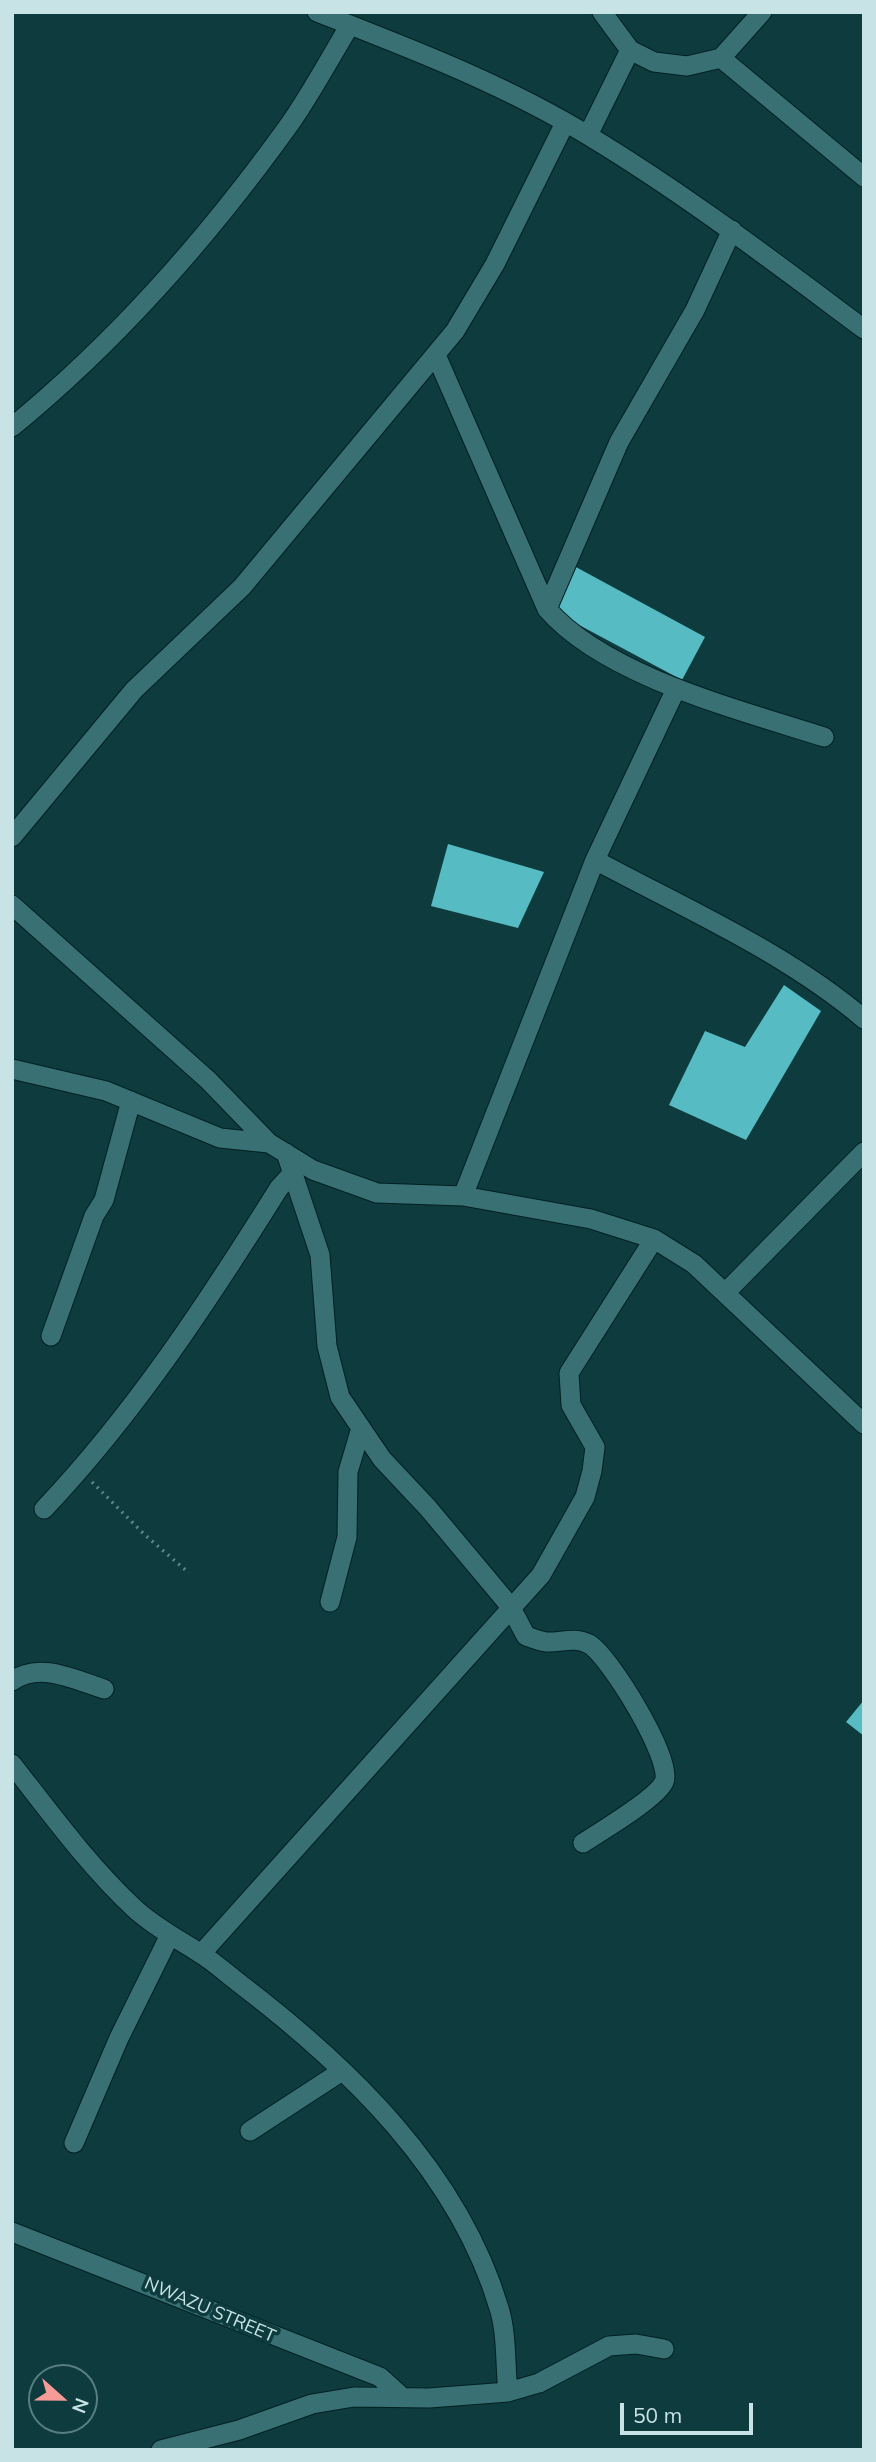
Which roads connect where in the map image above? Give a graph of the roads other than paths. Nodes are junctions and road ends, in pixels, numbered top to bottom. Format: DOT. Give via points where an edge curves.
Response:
graph roads {
  1 [pos="317,12"];
  2 [pos="602,12"];
  3 [pos="762,12"];
  4 [pos="350,25"];
  5 [pos="630,50"];
  6 [pos="721,58"];
  7 [pos="565,123"];
  8 [pos="588,135"];
  9 [pos="864,177"];
  10 [pos="732,230"];
  11 [pos="864,329"];
  12 [pos="436,355"];
  13 [pos="12,427"];
  14 [pos="547,609"];
  15 [pos="676,689"];
  16 [pos="824,737"];
  17 [pos="12,837"];
  18 [pos="595,860"];
  19 [pos="12,905"];
  20 [pos="864,1019"];
  21 [pos="12,1069"];
  22 [pos="131,1101"];
  23 [pos="269,1143"];
  24 [pos="864,1152"];
  25 [pos="286,1153"];
  26 [pos="292,1174"];
  27 [pos="463,1196"];
  28 [pos="654,1239"];
  29 [pos="724,1293"];
  30 [pos="51,1336"];
  31 [pos="864,1424"];
  32 [pos="360,1428"];
  33 [pos="44,1509"];
  34 [pos="330,1602"];
  35 [pos="510,1606"];
  36 [pos="12,1681"];
  37 [pos="104,1689"];
  38 [pos="12,1764"];
  39 [pos="583,1843"];
  40 [pos="169,1937"];
  41 [pos="201,1954"];
  42 [pos="342,2071"];
  43 [pos="250,2131"];
  44 [pos="74,2143"];
  45 [pos="12,2232"];
  46 [pos="664,2349"];
  47 [pos="508,2392"];
  48 [pos="402,2397"];
  49 [pos="161,2450"];
  1 -- 4 [label="street"];
  2 -- 5 [label="street"];
  3 -- 6 [label="street"];
  4 -- 7 [label="street" via="504,91"];
  4 -- 13 [label="street" via="290,123 227,206 64,384"];
  5 -- 6 [label="street" via="654,62 687,66"];
  5 -- 8 [label="street"];
  6 -- 9 [label="street"];
  7 -- 8 [label="street"];
  7 -- 12 [label="street" via="476,298"];
  8 -- 10 [label="street"];
  10 -- 11 [label="street"];
  10 -- 14 [label="street" via="695,310 618,442"];
  12 -- 14 [label="street"];
  12 -- 17 [label="street" via="242,587 134,690"];
  14 -- 15 [label="street" via="565,629 591,646"];
  15 -- 16 [label="street"];
  15 -- 18 [label="street"];
  18 -- 20 [label="street" via="751,943 831,991"];
  18 -- 27 [label="street"];
  19 -- 23 [label="street" via="208,1080"];
  21 -- 22 [label="street"];
  22 -- 23 [label="street" via="220,1138"];
  22 -- 30 [label="street" via="104,1200 94,1216"];
  23 -- 25 [label="street"];
  24 -- 29 [label="street"];
  25 -- 26 [label="street"];
  25 -- 27 [label="street" via="313,1170 377,1193"];
  26 -- 32 [label="street" via="320,1255 330,1368 340,1397"];
  26 -- 33 [label="street" via="142,1394"];
  27 -- 28 [label="street" via="591,1219"];
  28 -- 29 [label="street" via="694,1264"];
  28 -- 35 [label="street" via="569,1373 572,1405 595,1447 592,1471 585,1497 541,1575"];
  29 -- 31 [label="street"];
  32 -- 34 [label="street" via="348,1472 347,1537"];
  32 -- 35 [label="street"];
  35 -- 39 [label="street" via="526,1636 589,1644 606,1662 650,1730 667,1773 663,1784 643,1801"];
  35 -- 41 [label="street"];
  36 -- 37 [label="street" via="45,1671"];
  38 -- 40 [label="street" via="82,1853"];
  40 -- 41 [label="street"];
  40 -- 44 [label="street"];
  41 -- 42 [label="street"];
  42 -- 43 [label="street"];
  42 -- 47 [label="street" via="410,2141 468,2232 500,2310"];
  45 -- 48 [label="street, NWAZU STREET" via="380,2377"];
  46 -- 47 [label="street" via="608,2346 548,2379"];
  47 -- 48 [label="street"];
  48 -- 49 [label="street" via="354,2397 312,2404 239,2430"];
}
